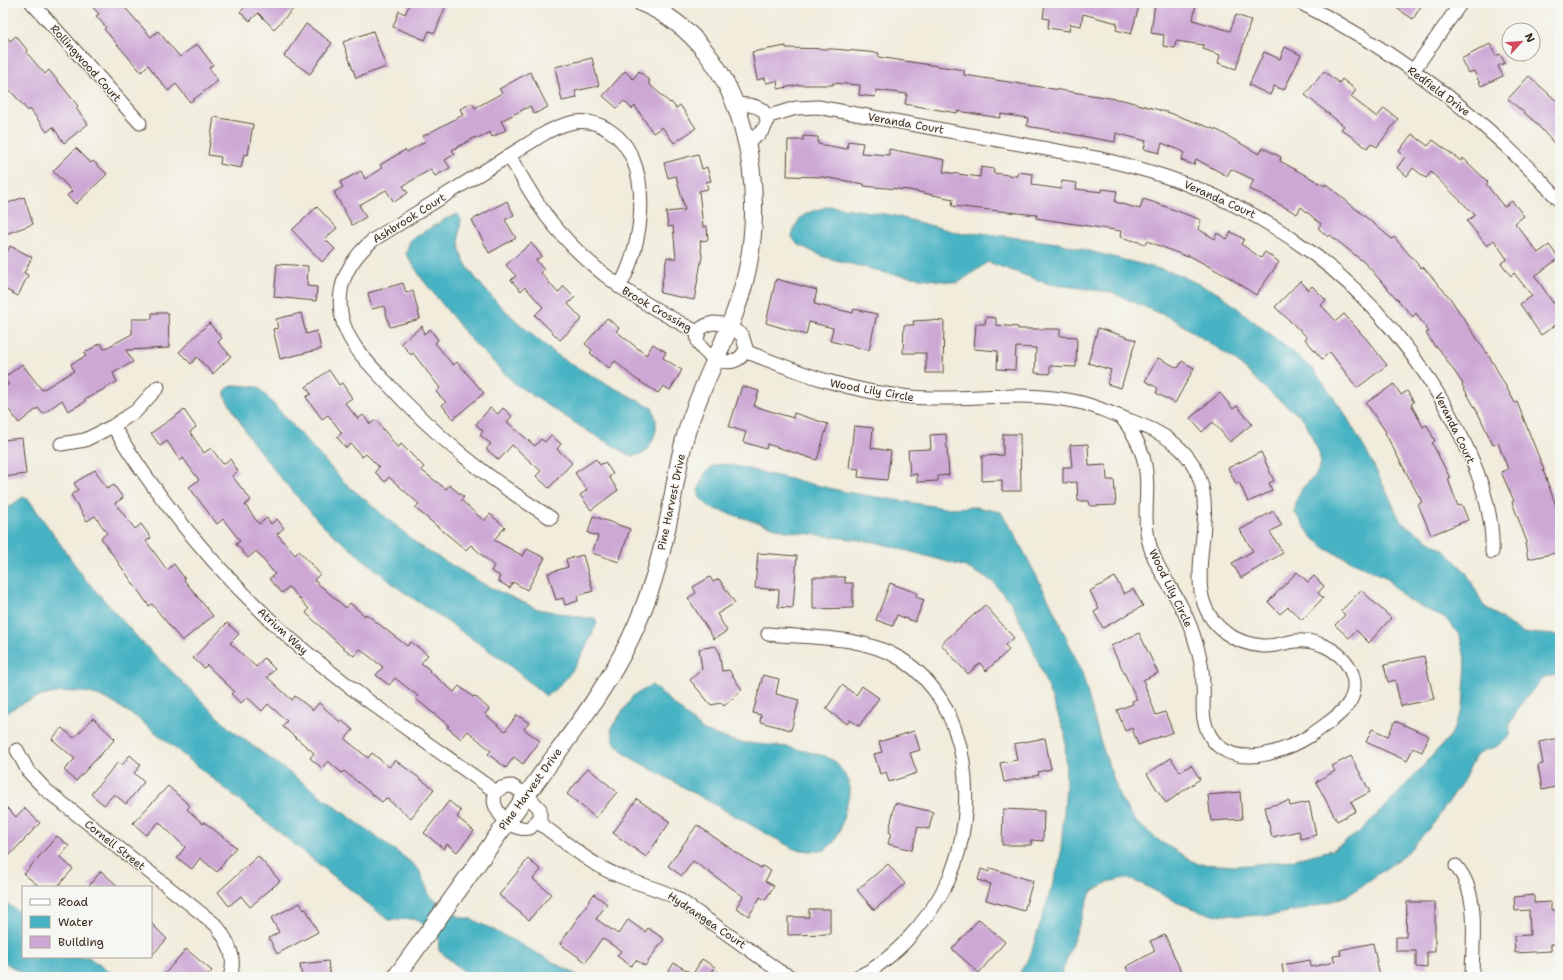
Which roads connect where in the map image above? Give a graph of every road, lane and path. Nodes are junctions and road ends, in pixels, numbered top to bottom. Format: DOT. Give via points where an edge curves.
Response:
graph roads {
  1 [pos="32,3"];
  2 [pos="642,3"];
  3 [pos="1301,3"];
  4 [pos="1461,3"];
  5 [pos="1413,72"];
  6 [pos="735,105"];
  7 [pos="766,117"];
  8 [pos="140,123"];
  9 [pos="746,142"];
  10 [pos="509,156"];
  11 [pos="1560,201"];
  12 [pos="619,287"];
  13 [pos="729,326"];
  14 [pos="699,332"];
  15 [pos="745,351"];
  16 [pos="715,358"];
  17 [pos="158,387"];
  18 [pos="1122,418"];
  19 [pos="113,426"];
  20 [pos="61,444"];
  21 [pos="551,518"];
  22 [pos="1492,552"];
  23 [pos="768,634"];
  24 [pos="18,750"];
  25 [pos="496,792"];
  26 [pos="527,795"];
  27 [pos="507,822"];
  28 [pos="538,822"];
  29 [pos="1456,866"];
  30 [pos="230,977"];
  31 [pos="396,977"];
  32 [pos="791,977"];
  33 [pos="856,977"];
  34 [pos="1472,977"];
  1 -- 8 [label="street, Rollingwood Court"];
  2 -- 6 [label="street, Pine Harvest Drive" via="668,16 703,47 721,74"];
  3 -- 5 [label="street, Redfield Drive" via="1351,30"];
  4 -- 5 [label="street"];
  5 -- 11 [label="street, Redfield Drive" via="1501,141"];
  6 -- 7 [label="street" via="747,104 758,107"];
  6 -- 9 [label="street, Pine Harvest Drive"];
  7 -- 9 [label="street" via="765,129 756,138"];
  7 -- 22 [label="street, Veranda Court" via="796,108 818,107 1101,159 1147,170 1190,185 1261,218 1306,247 1350,284 1386,321 1421,366 1471,458 1490,516"];
  9 -- 13 [label="street, Pine Harvest Drive" via="753,182 752,239 744,283"];
  10 -- 12 [label="street, Brook Crossing" via="558,230 587,261"];
  10 -- 12 [label="street, Ashbrook Court" via="567,122 595,123 621,139 635,166 640,216 634,253"];
  10 -- 21 [label="street, Ashbrook Court" via="384,233 363,249 344,278 340,299 341,312 357,349 418,416 476,468"];
  12 -- 14 [label="street, Brook Crossing" via="641,302"];
  13 -- 14 [label="street, Brook Crossing" via="713,323 703,326"];
  13 -- 15 [label="street" via="742,334 746,343"];
  13 -- 16 [label="street, Pine Harvest Drive"];
  14 -- 16 [label="street, Brook Crossing" via="698,341 702,349"];
  15 -- 16 [label="street" via="733,360 723,361"];
  15 -- 18 [label="street, Wood Lily Circle" via="822,381 868,391 936,399 1063,399 1094,406"];
  16 -- 26 [label="street, Pine Harvest Drive" via="685,438 663,546 634,631 601,690"];
  17 -- 19 [label="street" via="136,411"];
  18 -- 18 [label="street, Wood Lily Circle" via="1133,433 1144,462 1147,480 1145,517 1151,549 1159,569 1182,607 1197,648 1203,674 1204,716 1209,733 1220,747 1244,756 1263,756 1295,745 1348,706 1354,682 1349,666 1340,656 1314,643 1298,640 1272,646 1254,645 1234,638 1217,625 1205,608 1200,590 1205,512 1204,492 1196,471 1182,452 1166,438 1143,424"];
  19 -- 20 [label="street" via="85,440"];
  19 -- 25 [label="street, Atrium Way" via="183,525 259,609 294,642 349,686"];
  23 -- 33 [label="street" via="858,642 889,652 901,659 927,681 937,694 952,722 960,748 965,783 964,817 962,834 948,880 930,911 911,936 873,969"];
  24 -- 30 [label="street, Cornell Street" via="28,771 46,790 216,925 230,947 233,958"];
  25 -- 26 [label="street" via="512,786"];
  25 -- 27 [label="street" via="495,808"];
  26 -- 27 [label="street, Pine Harvest Drive"];
  26 -- 28 [label="street" via="540,809"];
  27 -- 28 [label="street" via="526,829"];
  27 -- 31 [label="street, Pine Harvest Drive"];
  28 -- 32 [label="street, Hydrangea Court" via="601,868 677,898"];
  29 -- 34 [label="street" via="1466,879 1472,901"];
}
